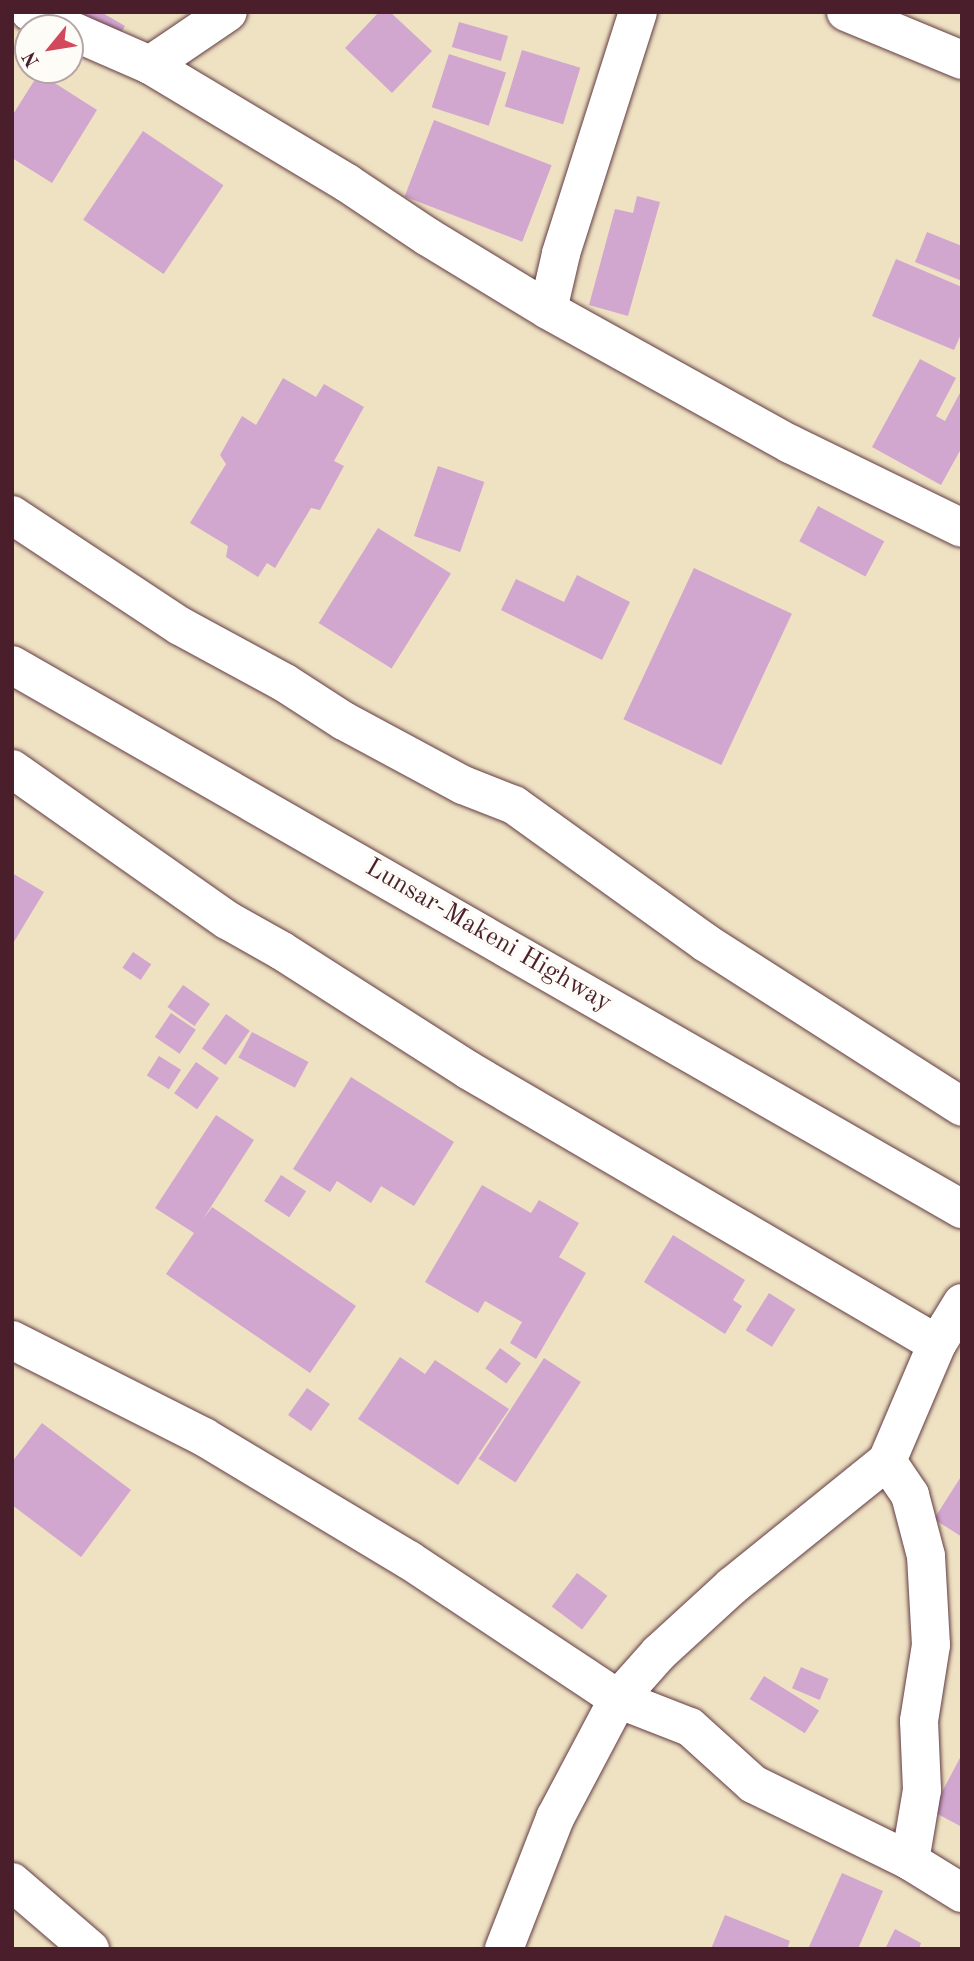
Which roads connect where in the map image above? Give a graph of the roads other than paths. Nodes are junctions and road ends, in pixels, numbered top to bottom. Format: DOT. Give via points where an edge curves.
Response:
graph roads {
  1 [pos="228,12"];
  2 [pos="638,12"];
  3 [pos="846,12"];
  4 [pos="84,36"];
  5 [pos="962,60"];
  6 [pos="150,65"];
  7 [pos="548,310"];
  8 [pos="12,515"];
  9 [pos="962,528"];
  10 [pos="12,664"];
  11 [pos="12,769"];
  12 [pos="962,1107"];
  13 [pos="962,1209"];
  14 [pos="962,1303"];
  15 [pos="12,1340"];
  16 [pos="937,1344"];
  17 [pos="887,1461"];
  18 [pos="618,1699"];
  19 [pos="910,1861"];
  20 [pos="12,1882"];
  21 [pos="962,1893"];
  22 [pos="90,1949"];
  23 [pos="504,1949"];
  1 -- 6 [label="street"];
  2 -- 7 [label="street" via="561,254"];
  3 -- 5 [label="street"];
  4 -- 6 [label="street"];
  6 -- 7 [label="street"];
  7 -- 9 [label="street" via="790,444"];
  8 -- 12 [label="street" via="180,626 344,721 463,785 514,805 706,943"];
  10 -- 13 [label="street, Lunsar-Makeni Highway"];
  11 -- 16 [label="street" via="227,920 468,1070"];
  14 -- 16 [label="street"];
  15 -- 18 [label="street" via="204,1437 409,1560"];
  16 -- 17 [label="street"];
  17 -- 18 [label="street" via="732,1586 659,1653"];
  17 -- 19 [label="street" via="910,1495 926,1556 931,1644 919,1721 922,1790"];
  18 -- 19 [label="street" via="690,1727 753,1783"];
  18 -- 23 [label="street" via="555,1818"];
  19 -- 21 [label="street"];
  20 -- 22 [label="street"];
}
